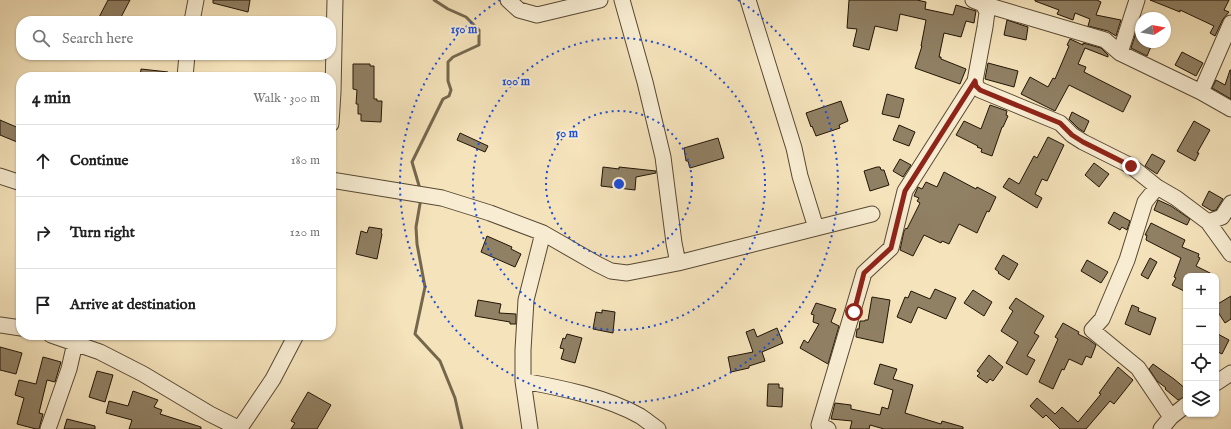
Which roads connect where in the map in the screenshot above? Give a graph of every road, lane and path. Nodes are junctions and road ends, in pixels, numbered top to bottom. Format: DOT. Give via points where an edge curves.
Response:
graph roads {
  1 [pos="196,0"];
  2 [pos="335,0"];
  3 [pos="508,0"];
  4 [pos="600,0"];
  5 [pos="622,0"];
  6 [pos="748,0"];
  7 [pos="1137,0"];
  8 [pos="978,2"];
  9 [pos="193,16"];
  10 [pos="335,16"];
  11 [pos="1231,23"];
  12 [pos="1120,53"];
  13 [pos="187,60"];
  14 [pos="334,60"];
  15 [pos="185,72"];
  16 [pos="333,72"];
  17 [pos="975,81"];
  18 [pos="1201,92"];
  19 [pos="1231,109"];
  20 [pos="0,176"];
  21 [pos="16,181"];
  22 [pos="336,181"];
  23 [pos="1157,187"];
  24 [pos="1231,203"];
  25 [pos="872,214"];
  26 [pos="1208,222"];
  27 [pos="816,228"];
  28 [pos="543,233"];
  29 [pos="1231,254"];
  30 [pos="678,263"];
  31 [pos="0,325"];
  32 [pos="16,327"];
  33 [pos="66,340"];
  34 [pos="293,340"];
  35 [pos="75,343"];
  36 [pos="1231,373"];
  37 [pos="523,381"];
  38 [pos="1219,381"];
  39 [pos="1183,407"];
  40 [pos="1171,417"];
  41 [pos="236,428"];
  42 [pos="48,429"];
  43 [pos="530,429"];
  44 [pos="658,429"];
  45 [pos="828,429"];
  46 [pos="1160,429"];
  1 -- 9 [label="street"];
  2 -- 10 [label="street"];
  3 -- 4 [label="street" via="519,10 537,15"];
  5 -- 30 [label="street" via="663,157"];
  6 -- 27 [label="street"];
  7 -- 12 [label="street"];
  8 -- 12 [label="street" via="1105,40"];
  8 -- 17 [label="street" via="987,12"];
  11 -- 18 [label="street"];
  12 -- 18 [label="street"];
  13 -- 15 [label="street"];
  14 -- 16 [label="street"];
  17 -- 23 [label="street" via="980,90 1060,123 1072,135 1131,166"];
  17 -- 45 [label="street" via="905,191 891,248 864,273 819,425"];
  18 -- 19 [label="street"];
  20 -- 21 [label="street"];
  22 -- 28 [label="street" via="442,198"];
  23 -- 26 [label="street"];
  23 -- 40 [label="street" via="1145,202 1127,260 1102,319 1092,330 1138,368"];
  24 -- 26 [label="street" via="1222,217"];
  25 -- 27 [label="street"];
  26 -- 29 [label="street"];
  27 -- 30 [label="street"];
  28 -- 30 [label="street" via="612,270 627,273"];
  28 -- 37 [label="street" via="526,300"];
  31 -- 32 [label="street"];
  33 -- 35 [label="street"];
  34 -- 41 [label="street" via="273,379"];
  35 -- 41 [label="street" via="100,352 143,374"];
  35 -- 42 [label="street"];
  36 -- 38 [label="street"];
  37 -- 43 [label="street"];
  37 -- 44 [label="street" via="561,388 621,407 642,417"];
  39 -- 40 [label="street"];
  40 -- 46 [label="street"];
}
